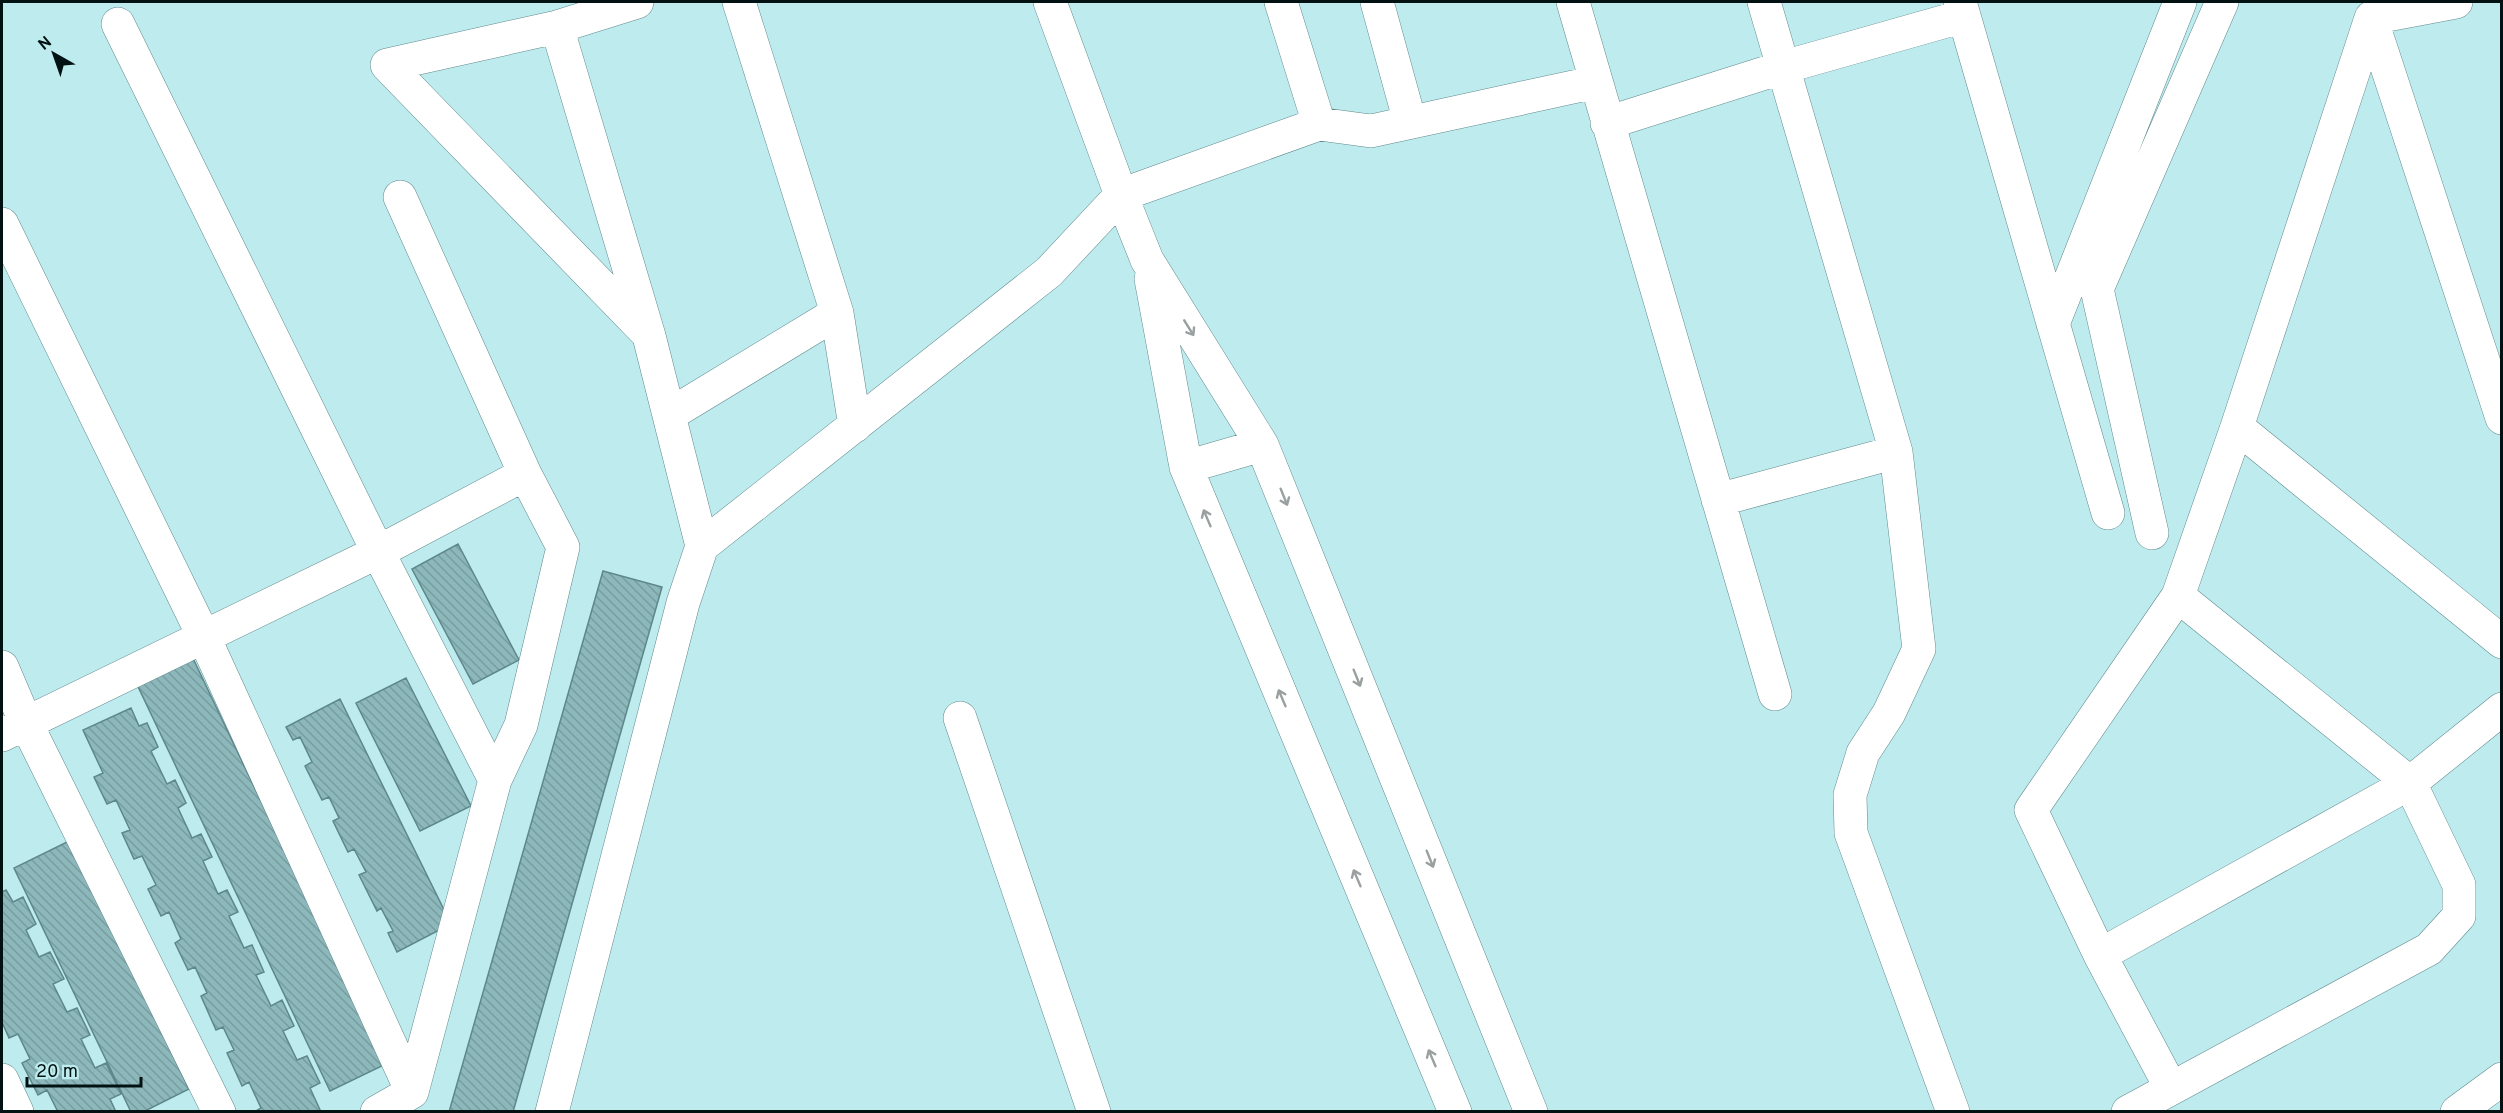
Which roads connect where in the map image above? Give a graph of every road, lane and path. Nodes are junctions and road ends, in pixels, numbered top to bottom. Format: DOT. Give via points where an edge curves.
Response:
graph roads {
  1 [pos="637,2"];
  2 [pos="739,2"];
  3 [pos="1050,2"];
  4 [pos="1281,2"];
  5 [pos="1377,2"];
  6 [pos="1572,2"];
  7 [pos="1764,2"];
  8 [pos="2155,2"];
  9 [pos="2181,2"];
  10 [pos="2222,2"];
  11 [pos="2456,2"];
  12 [pos="1962,9"];
  13 [pos="2371,18"];
  14 [pos="118,24"];
  15 [pos="558,27"];
  16 [pos="2165,38"];
  17 [pos="1784,67"];
  18 [pos="1596,82"];
  19 [pos="1410,122"];
  20 [pos="1608,123"];
  21 [pos="1318,124"];
  22 [pos="1121,195"];
  23 [pos="400,197"];
  24 [pos="2,224"];
  25 [pos="1147,260"];
  26 [pos="837,313"];
  27 [pos="2053,324"];
  28 [pos="649,336"];
  29 [pos="669,415"];
  30 [pos="2502,418"];
  31 [pos="855,426"];
  32 [pos="2237,427"];
  33 [pos="1262,445"];
  34 [pos="1896,452"];
  35 [pos="1186,467"];
  36 [pos="525,474"];
  37 [pos="1718,500"];
  38 [pos="2108,513"];
  39 [pos="2152,533"];
  40 [pos="702,546"];
  41 [pos="378,552"];
  42 [pos="2178,596"];
  43 [pos="203,635"];
  44 [pos="2502,642"];
  45 [pos="2,667"];
  46 [pos="1775,694"];
  47 [pos="2502,709"];
  48 [pos="960,718"];
  49 [pos="14,728"];
  50 [pos="495,780"];
  51 [pos="2410,783"];
  52 [pos="2100,955"];
  53 [pos="2502,1079"];
  54 [pos="2,1080"];
  55 [pos="2171,1088"];
  56 [pos="412,1092"];
  57 [pos="17,1112"];
  58 [pos="219,1112"];
  59 [pos="377,1112"];
  60 [pos="552,1112"];
  61 [pos="1094,1112"];
  62 [pos="1455,1112"];
  63 [pos="1531,1112"];
  64 [pos="1953,1112"];
  65 [pos="2128,1112"];
  66 [pos="2457,1112"];
  1 -- 15 [label="street"];
  2 -- 26 [label="street"];
  3 -- 22 [label="street"];
  4 -- 21 [label="street"];
  5 -- 19 [label="street"];
  6 -- 18 [label="street"];
  7 -- 17 [label="street"];
  8 -- 16 [label="street"];
  9 -- 16 [label="street"];
  10 -- 39 [label="street" via="2097,289"];
  11 -- 13 [label="street"];
  12 -- 17 [label="street"];
  12 -- 27 [label="street"];
  13 -- 30 [label="street"];
  13 -- 32 [label="street"];
  14 -- 41 [label="street"];
  15 -- 28 [label="street"];
  15 -- 28 [label="street" via="387,65"];
  16 -- 27 [label="street"];
  17 -- 20 [label="street"];
  17 -- 34 [label="street"];
  18 -- 19 [label="street"];
  18 -- 20 [label="street"];
  19 -- 21 [label="street" via="1371,131"];
  20 -- 37 [label="street"];
  21 -- 22 [label="street"];
  22 -- 25 [label="street"];
  22 -- 31 [label="street" via="1049,272"];
  23 -- 36 [label="street"];
  24 -- 43 [label="street"];
  25 -- 33 [label="street, one-way"];
  25 -- 35 [label="street"];
  26 -- 29 [label="street"];
  26 -- 31 [label="street"];
  27 -- 38 [label="street"];
  28 -- 29 [label="street"];
  29 -- 40 [label="street"];
  31 -- 40 [label="street"];
  32 -- 42 [label="street"];
  32 -- 44 [label="street"];
  33 -- 35 [label="street"];
  33 -- 63 [label="street, one-way"];
  34 -- 37 [label="street"];
  34 -- 64 [label="street" via="1919,649 1889,713 1863,753 1850,795 1851,833"];
  62 -- 35 [label="street, one-way"];
  36 -- 41 [label="street"];
  36 -- 50 [label="street" via="563,547 521,725"];
  37 -- 46 [label="street"];
  40 -- 60 [label="street" via="683,603"];
  41 -- 43 [label="street"];
  41 -- 50 [label="street"];
  42 -- 51 [label="street"];
  42 -- 52 [label="street" via="2031,810"];
  43 -- 49 [label="street"];
  43 -- 56 [label="street"];
  45 -- 49 [label="street"];
  47 -- 51 [label="street"];
  48 -- 61 [label="street"];
  49 -- 58 [label="street"];
  50 -- 56 [label="street"];
  51 -- 52 [label="street"];
  51 -- 55 [label="street" via="2459,885 2458,916 2429,949"];
  52 -- 55 [label="street"];
  53 -- 66 [label="street"];
  54 -- 57 [label="street"];
  55 -- 65 [label="street"];
  56 -- 59 [label="street"];
}
